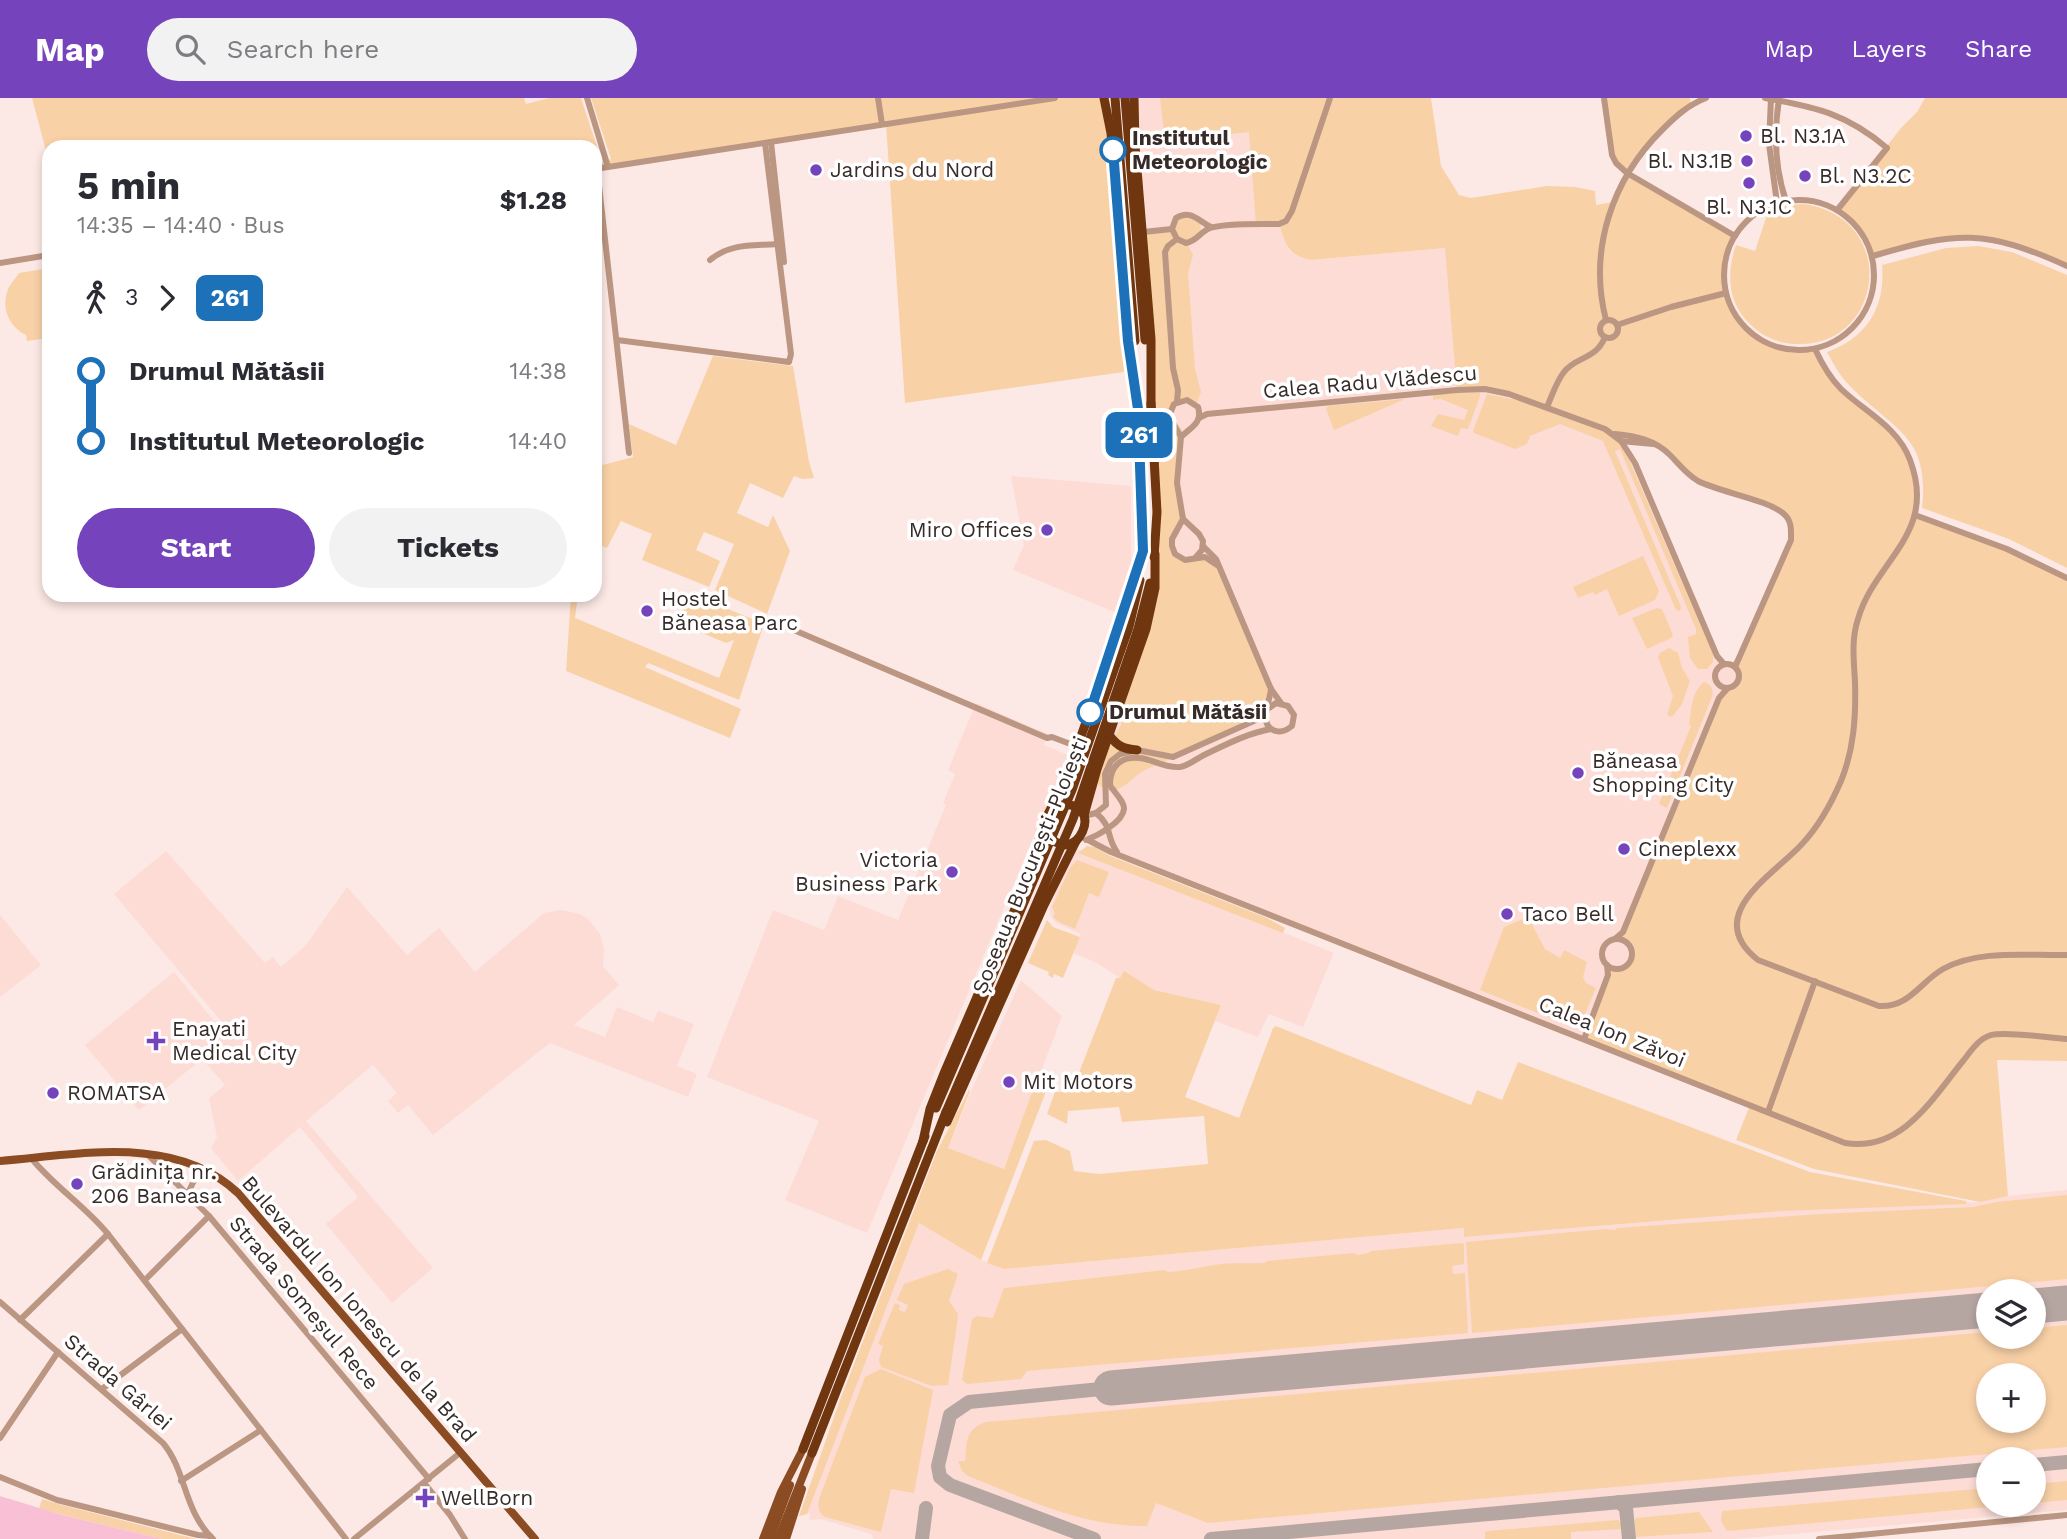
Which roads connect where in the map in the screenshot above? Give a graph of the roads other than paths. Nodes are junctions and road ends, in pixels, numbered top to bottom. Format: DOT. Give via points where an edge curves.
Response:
graph roads {
  1 [pos="587,98"];
  2 [pos="878,98"];
  3 [pos="1055,98"];
  4 [pos="1104,98"];
  5 [pos="1115,98"];
  6 [pos="1125,98"];
  7 [pos="1134,98"];
  8 [pos="1331,98"];
  9 [pos="1604,98"];
  10 [pos="1706,98"];
  11 [pos="1773,99"];
  12 [pos="1691,101"];
  13 [pos="882,124"];
  14 [pos="600,140"];
  15 [pos="768,142"];
  16 [pos="602,147"];
  17 [pos="608,167"];
  18 [pos="602,168"];
  19 [pos="1627,173"];
  20 [pos="1786,201"];
  21 [pos="1777,203"];
  22 [pos="1838,209"];
  23 [pos="602,218"];
  24 [pos="1200,221"];
  25 [pos="1211,227"];
  26 [pos="1172,229"];
  27 [pos="1143,232"];
  28 [pos="1201,233"];
  29 [pos="1735,236"];
  30 [pos="1177,239"];
  31 [pos="777,244"];
  32 [pos="42,256"];
  33 [pos="1873,257"];
  34 [pos="710,260"];
  35 [pos="0,263"];
  36 [pos="2067,266"];
  37 [pos="788,292"];
  38 [pos="1726,293"];
  39 [pos="1606,320"];
  40 [pos="1617,326"];
  41 [pos="1605,337"];
  42 [pos="617,340"];
  43 [pos="1140,341"];
  44 [pos="1815,349"];
  45 [pos="1178,390"];
  46 [pos="1185,400"];
  47 [pos="1177,402"];
  48 [pos="1547,407"];
  49 [pos="1151,408"];
  50 [pos="1138,409"];
  51 [pos="1199,409"];
  52 [pos="1207,414"];
  53 [pos="1199,418"];
  54 [pos="1177,428"];
  55 [pos="1188,430"];
  56 [pos="1613,434"];
  57 [pos="1181,437"];
  58 [pos="1641,441"];
  59 [pos="1629,446"];
  60 [pos="629,453"];
  61 [pos="1635,463"];
  62 [pos="1915,515"];
  63 [pos="1183,519"];
  64 [pos="1191,529"];
  65 [pos="1178,532"];
  66 [pos="1203,546"];
  67 [pos="1143,551"];
  68 [pos="1155,554"];
  69 [pos="1196,557"];
  70 [pos="1219,566"];
  71 [pos="2067,578"];
  72 [pos="768,619"];
  73 [pos="1726,666"];
  74 [pos="1718,685"];
  75 [pos="1271,689"];
  76 [pos="1727,689"];
  77 [pos="1718,698"];
  78 [pos="1281,703"];
  79 [pos="1269,708"];
  80 [pos="1265,716"];
  81 [pos="1271,729"];
  82 [pos="1110,735"];
  83 [pos="1078,747"];
  84 [pos="1138,750"];
  85 [pos="1052,809"];
  86 [pos="1088,813"];
  87 [pos="1045,824"];
  88 [pos="1109,828"];
  89 [pos="1081,840"];
  90 [pos="1119,854"];
  91 [pos="1623,932"];
  92 [pos="1616,938"];
  93 [pos="1624,940"];
  94 [pos="2067,955"];
  95 [pos="1607,965"];
  96 [pos="1617,969"];
  97 [pos="1608,975"];
  98 [pos="1815,981"];
  99 [pos="1584,1039"];
  100 [pos="2067,1039"];
  101 [pos="941,1110"];
  102 [pos="1768,1112"];
  103 [pos="923,1141"];
  104 [pos="933,1145"];
  105 [pos="147,1154"];
  106 [pos="32,1159"];
  107 [pos="0,1161"];
  108 [pos="200,1168"];
  109 [pos="188,1194"];
  110 [pos="209,1216"];
  111 [pos="108,1234"];
  112 [pos="145,1280"];
  113 [pos="0,1302"];
  114 [pos="20,1320"];
  115 [pos="182,1329"];
  116 [pos="58,1352"];
  117 [pos="102,1390"];
  118 [pos="261,1430"];
  119 [pos="0,1438"];
  120 [pos="808,1451"];
  121 [pos="461,1452"];
  122 [pos="0,1477"];
  123 [pos="181,1481"];
  124 [pos="426,1481"];
  125 [pos="2067,1515"];
  126 [pos="1875,1536"];
  127 [pos="211,1537"];
  128 [pos="532,1538"];
  129 [pos="346,1539"];
  130 [pos="354,1539"];
  131 [pos="465,1539"];
  132 [pos="763,1539"];
  133 [pos="770,1539"];
  134 [pos="778,1539"];
  135 [pos="786,1539"];
  136 [pos="1819,1539"];
  1 -- 14 [label="street"];
  2 -- 13 [label="street"];
  3 -- 13 [label="street"];
  4 -- 7 [label="street" via="1121,105"];
  4 -- 50 [label="highway"];
  5 -- 43 [label="highway, Șoseaua București-Ploiești, bridge"];
  6 -- 43 [label="highway, Șoseaua București-Ploiești, bridge"];
  7 -- 27 [label="highway"];
  8 -- 25 [label="street" via="1286,221"];
  9 -- 19 [label="street" via="1612,155"];
  10 -- 12 [label="street"];
  11 -- 20 [label="street"];
  11 -- 21 [label="street" via="1769,144"];
  11 -- 22 [label="street" via="1832,113 1859,126 1887,148"];
  12 -- 19 [label="street"];
  13 -- 15 [label="street"];
  15 -- 17 [label="street"];
  15 -- 31 [label="street"];
  15 -- 37 [label="street"];
  16 -- 17 [label="street"];
  17 -- 18 [label="street"];
  19 -- 29 [label="street"];
  19 -- 39 [label="street" via="1613,202 1602,249"];
  20 -- 21 [label="street"];
  20 -- 22 [label="street" via="1819,202"];
  21 -- 29 [label="street" via="1752,217"];
  22 -- 33 [label="street" via="1858,227"];
  23 -- 42 [label="street"];
  24 -- 25 [label="street"];
  24 -- 26 [label="street" via="1182,214"];
  24 -- 28 [label="street"];
  25 -- 28 [label="street"];
  26 -- 27 [label="street"];
  26 -- 30 [label="street"];
  27 -- 49 [label="highway"];
  28 -- 30 [label="street" via="1190,243"];
  29 -- 38 [label="street" via="1727,257"];
  30 -- 45 [label="street" via="1164,252"];
  31 -- 34 [label="street" via="736,246"];
  31 -- 42 [label="street" via="789,362"];
  32 -- 35 [label="street"];
  33 -- 36 [label="street" via="1941,239 1975,237 2010,243"];
  33 -- 44 [label="street" via="1872,292 1863,314 1838,339"];
  38 -- 40 [label="street"];
  38 -- 44 [label="street" via="1738,318 1761,340 1789,349"];
  39 -- 40 [label="street"];
  39 -- 41 [label="street" via="1600,329"];
  40 -- 41 [label="street" via="1615,335"];
  41 -- 48 [label="street" via="1593,354 1564,371"];
  42 -- 60 [label="street"];
  43 -- 49 [label="highway, Șoseaua București-Ploiești"];
  43 -- 50 [label="highway, Șoseaua București-Ploiești"];
  44 -- 62 [label="street" via="1841,389 1887,426 1903,446 1915,481"];
  45 -- 46 [label="street"];
  45 -- 47 [label="street"];
  46 -- 47 [label="street"];
  46 -- 51 [label="street"];
  47 -- 54 [label="street" via="1169,416"];
  48 -- 52 [label="street, Calea Radu Vlădescu" via="1509,394 1471,389"];
  48 -- 56 [label="street, Calea Radu Vlădescu"];
  49 -- 68 [label="highway, Șoseaua București-Ploiești"];
  50 -- 67 [label="highway, Șoseaua București-Ploiești"];
  51 -- 52 [label="street"];
  51 -- 53 [label="street"];
  52 -- 53 [label="street, Calea Radu Vlădescu"];
  53 -- 55 [label="street"];
  54 -- 55 [label="street"];
  54 -- 57 [label="street"];
  55 -- 57 [label="street"];
  56 -- 58 [label="street, Calea Radu Vlădescu"];
  56 -- 59 [label="street, Calea Radu Vlădescu"];
  57 -- 63 [label="street" via="1177,483"];
  58 -- 59 [label="street"];
  58 -- 61 [label="street"];
  58 -- 73 [label="street, Calea Radu Vlădescu" via="1668,453 1697,480 1783,512 1790,523 1791,540 1754,626"];
  59 -- 61 [label="street, Calea Radu Vlădescu"];
  61 -- 73 [label="street, Calea Radu Vlădescu" via="1717,656"];
  62 -- 71 [label="street" via="2007,549"];
  62 -- 98 [label="street" via="1902,546 1858,616 1855,730 1835,794 1808,838 1751,891 1741,909 1739,933 1748,952"];
  63 -- 64 [label="street"];
  63 -- 65 [label="street"];
  64 -- 65 [label="street"];
  64 -- 66 [label="street" via="1199,534"];
  65 -- 69 [label="street" via="1172,542 1175,554 1185,560"];
  66 -- 69 [label="street"];
  66 -- 70 [label="street"];
  67 -- 83 [label="highway"];
  67 -- 101 [label="highway, Șoseaua București-Ploiești, bridge" via="1132,616 1072,790"];
  68 -- 82 [label="highway" via="1150,612"];
  68 -- 101 [label="highway, Șoseaua București-Ploiești, bridge" via="1138,629 1073,819"];
  69 -- 70 [label="street"];
  70 -- 75 [label="street"];
  72 -- 83 [label="street"];
  73 -- 74 [label="street" via="1714,678"];
  73 -- 76 [label="street" via="1739,673 1734,686"];
  74 -- 76 [label="street"];
  74 -- 77 [label="street"];
  75 -- 78 [label="street"];
  75 -- 79 [label="street"];
  76 -- 77 [label="street"];
  77 -- 91 [label="street"];
  78 -- 79 [label="street"];
  78 -- 81 [label="street" via="1293,711 1294,721 1284,732"];
  79 -- 80 [label="street"];
  80 -- 81 [label="street"];
  80 -- 84 [label="street" via="1173,757"];
  81 -- 88 [label="street" via="1183,767 1140,758 1120,762 1113,769 1110,785 1124,808"];
  82 -- 84 [label="highway" via="1121,747"];
  82 -- 86 [label="highway" via="1092,783"];
  83 -- 85 [label="highway"];
  84 -- 86 [label="street" via="1120,754 1108,765 1103,782 1106,806"];
  85 -- 86 [label="highway" via="1069,804"];
  85 -- 87 [label="highway"];
  86 -- 88 [label="street"];
  86 -- 89 [label="highway"];
  87 -- 89 [label="highway" via="1056,842"];
  87 -- 103 [label="highway" via="1024,888 930,1109"];
  88 -- 89 [label="street"];
  88 -- 90 [label="street"];
  89 -- 90 [label="street, Calea Ion Zăvoi"];
  89 -- 104 [label="highway" via="1044,905 950,1117"];
  90 -- 99 [label="street, Calea Ion Zăvoi"];
  91 -- 92 [label="street"];
  91 -- 93 [label="street"];
  92 -- 93 [label="street"];
  92 -- 95 [label="street" via="1603,947"];
  93 -- 96 [label="street" via="1631,958"];
  94 -- 98 [label="street" via="1964,961 1941,970 1903,1002 1889,1006"];
  95 -- 96 [label="street"];
  95 -- 97 [label="street"];
  96 -- 97 [label="street"];
  97 -- 99 [label="street"];
  98 -- 102 [label="street"];
  99 -- 102 [label="street, Calea Ion Zăvoi"];
  100 -- 102 [label="street, Calea Ion Zăvoi" via="1996,1035 1981,1040 1908,1126 1872,1143 1845,1143"];
  101 -- 103 [label="highway, Șoseaua București-Ploiești"];
  101 -- 104 [label="highway, Șoseaua București-Ploiești"];
  103 -- 120 [label="highway, Șoseaua București-Ploiești"];
  104 -- 120 [label="highway, Șoseaua București-Ploiești"];
  105 -- 106 [label="main road, Bulevardul Ion Ionescu de la Brad"];
  105 -- 108 [label="main road, Bulevardul Ion Ionescu de la Brad"];
  105 -- 109 [label="street, Strada Someșul Rece"];
  106 -- 107 [label="main road, Bulevardul Ion Ionescu de la Brad"];
  106 -- 111 [label="street"];
  108 -- 109 [label="street"];
  108 -- 121 [label="main road, Bulevardul Ion Ionescu de la Brad" via="238,1193"];
  109 -- 110 [label="street, Strada Someșul Rece"];
  110 -- 112 [label="street"];
  110 -- 124 [label="street, Strada Someșul Rece"];
  111 -- 112 [label="street"];
  111 -- 114 [label="street"];
  112 -- 115 [label="street"];
  113 -- 114 [label="street, Strada Gârlei"];
  114 -- 116 [label="street, Strada Gârlei"];
  115 -- 117 [label="street"];
  115 -- 118 [label="street"];
  116 -- 117 [label="street, Strada Gârlei"];
  116 -- 119 [label="street"];
  117 -- 123 [label="street, Strada Gârlei" via="163,1443"];
  118 -- 123 [label="street"];
  118 -- 129 [label="street"];
  120 -- 132 [label="main road, Șoseaua București-Ploiești" via="781,1492"];
  120 -- 133 [label="main road, Șoseaua București-Ploiești"];
  120 -- 134 [label="main road, Șoseaua București-Ploiești"];
  120 -- 135 [label="main road, Șoseaua București-Ploiești"];
  121 -- 124 [label="street"];
  121 -- 128 [label="main road, Bulevardul Ion Ionescu de la Brad"];
  122 -- 127 [label="street" via="57,1500"];
  123 -- 127 [label="street, Strada Gârlei" via="198,1524"];
  124 -- 130 [label="street"];
  124 -- 131 [label="street, Strada Someșul Rece"];
  125 -- 126 [label="street"];
  126 -- 136 [label="street"];
}
